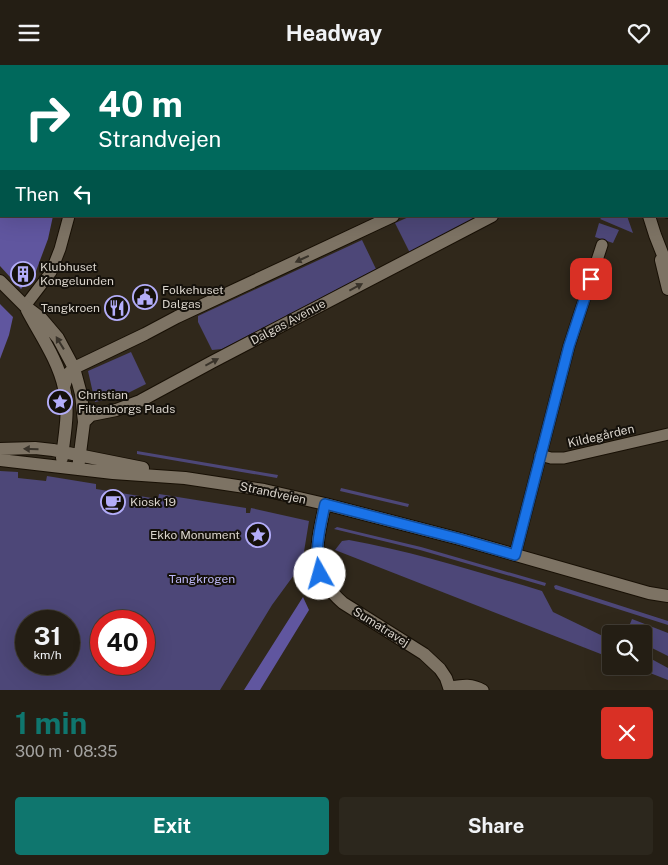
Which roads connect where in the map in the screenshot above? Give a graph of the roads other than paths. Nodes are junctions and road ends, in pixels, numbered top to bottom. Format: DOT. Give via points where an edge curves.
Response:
graph roads {
  1 [pos="69,217"];
  2 [pos="392,217"];
  3 [pos="490,217"];
  4 [pos="650,217"];
  5 [pos="655,235"];
  6 [pos="602,245"];
  7 [pos="668,268"];
  8 [pos="0,281"];
  9 [pos="668,289"];
  10 [pos="25,305"];
  11 [pos="74,368"];
  12 [pos="64,387"];
  13 [pos="84,421"];
  14 [pos="668,434"];
  15 [pos="0,449"];
  16 [pos="63,452"];
  17 [pos="540,455"];
  18 [pos="80,456"];
  19 [pos="0,459"];
  20 [pos="61,467"];
  21 [pos="78,469"];
  22 [pos="185,477"];
  23 [pos="325,504"];
  24 [pos="515,555"];
  25 [pos="649,593"];
  26 [pos="668,596"];
  27 [pos="668,605"];
  28 [pos="450,689"];
  29 [pos="483,690"];
  1 -- 10 [label="street" via="51,272"];
  2 -- 11 [label="street, one-way"];
  13 -- 3 [label="street, Dalgas Avenue, one-way" via="91,415 116,411 140,401"];
  4 -- 5 [label="street"];
  5 -- 7 [label="street"];
  5 -- 9 [label="street"];
  6 -- 17 [label="street" via="569,346"];
  8 -- 10 [label="street"];
  11 -- 10 [label="street, one-way" via="58,338"];
  10 -- 12 [label="street"];
  11 -- 12 [label="street" via="68,374"];
  11 -- 13 [label="street"];
  12 -- 16 [label="street" via="67,415"];
  13 -- 18 [label="street"];
  14 -- 17 [label="street, Kildegården" via="564,458"];
  16 -- 15 [label="street, Strandvejen, one-way" via="35,448"];
  16 -- 18 [label="street, Strandvejen"];
  16 -- 20 [label="street"];
  17 -- 24 [label="street"];
  18 -- 21 [label="street"];
  18 -- 22 [label="street, Strandvejen"];
  19 -- 20 [label="street, Strandvejen"];
  20 -- 21 [label="street, Strandvejen"];
  21 -- 22 [label="street, Strandvejen"];
  22 -- 23 [label="street, Strandvejen"];
  23 -- 24 [label="street, Strandvejen"];
  23 -- 28 [label="street, Sumatravej" via="317,546 324,583 343,603 433,661"];
  24 -- 25 [label="street, Strandvejen"];
  25 -- 26 [label="street, Strandvejen"];
  25 -- 27 [label="street, Strandvejen"];
  28 -- 29 [label="street, Sumatravej" via="468,684"];
}
